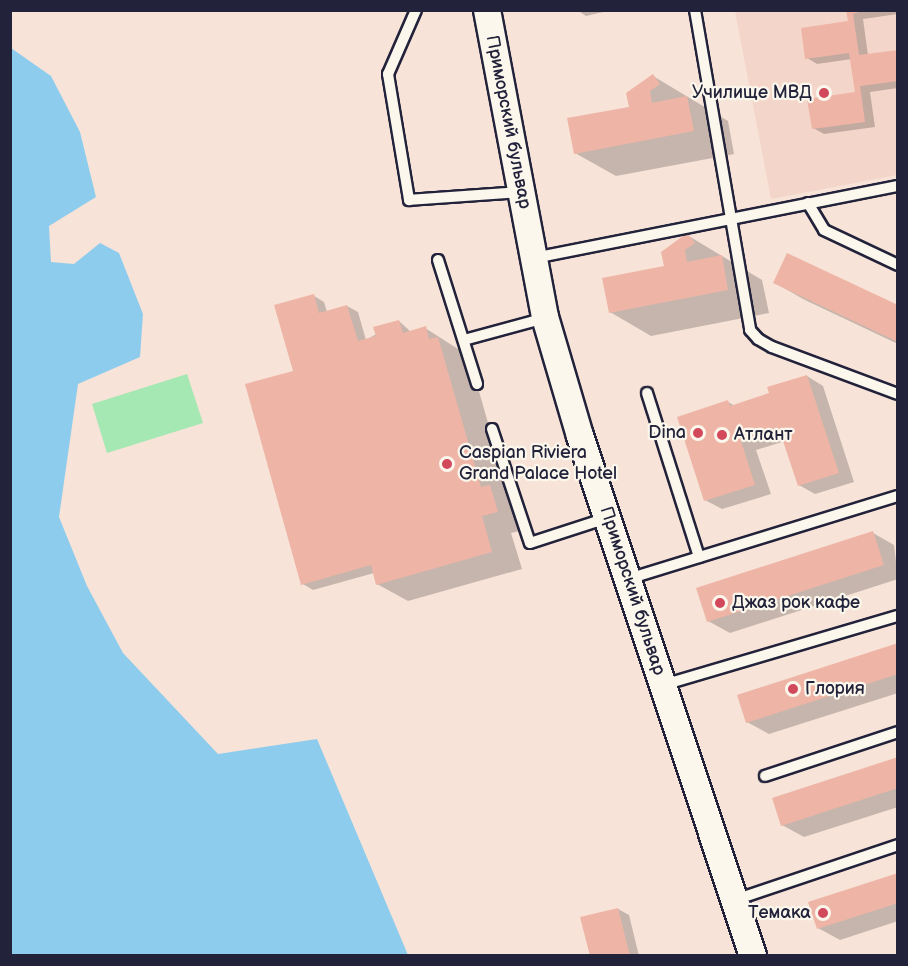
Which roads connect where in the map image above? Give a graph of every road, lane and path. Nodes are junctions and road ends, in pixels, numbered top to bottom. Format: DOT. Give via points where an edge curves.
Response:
graph roads {
  1 [pos="416,10"];
  2 [pos="487,10"];
  3 [pos="694,10"];
  4 [pos="897,186"];
  5 [pos="522,192"];
  6 [pos="808,203"];
  7 [pos="732,218"];
  8 [pos="534,258"];
  9 [pos="438,260"];
  10 [pos="897,265"];
  11 [pos="545,317"];
  12 [pos="464,340"];
  13 [pos="477,384"];
  14 [pos="647,393"];
  15 [pos="897,394"];
  16 [pos="492,429"];
  17 [pos="897,497"];
  18 [pos="607,518"];
  19 [pos="699,558"];
  20 [pos="628,579"];
  21 [pos="897,616"];
  22 [pos="663,686"];
  23 [pos="897,732"];
  24 [pos="765,776"];
  25 [pos="897,845"];
  26 [pos="735,900"];
  27 [pos="753,956"];
  1 -- 5 [label="lane" via="388,74 409,200"];
  2 -- 5 [label="street, Приморский бульвар"];
  3 -- 7 [label="lane"];
  4 -- 6 [label="lane"];
  5 -- 8 [label="street, Приморский бульвар"];
  6 -- 7 [label="lane"];
  6 -- 10 [label="lane" via="824,230"];
  7 -- 8 [label="lane"];
  7 -- 15 [label="lane" via="750,330 758,339"];
  8 -- 11 [label="street, Приморский бульвар"];
  9 -- 12 [label="lane"];
  11 -- 12 [label="lane"];
  11 -- 18 [label="street, Приморский бульвар"];
  12 -- 13 [label="lane"];
  14 -- 19 [label="lane"];
  16 -- 18 [label="lane" via="530,543"];
  17 -- 19 [label="lane"];
  18 -- 20 [label="street, Приморский бульвар"];
  19 -- 20 [label="lane"];
  20 -- 22 [label="street, Приморский бульвар"];
  21 -- 22 [label="lane"];
  22 -- 26 [label="street, Приморский бульвар"];
  23 -- 24 [label="lane"];
  25 -- 26 [label="lane"];
  26 -- 27 [label="street, Приморский бульвар"];
}
